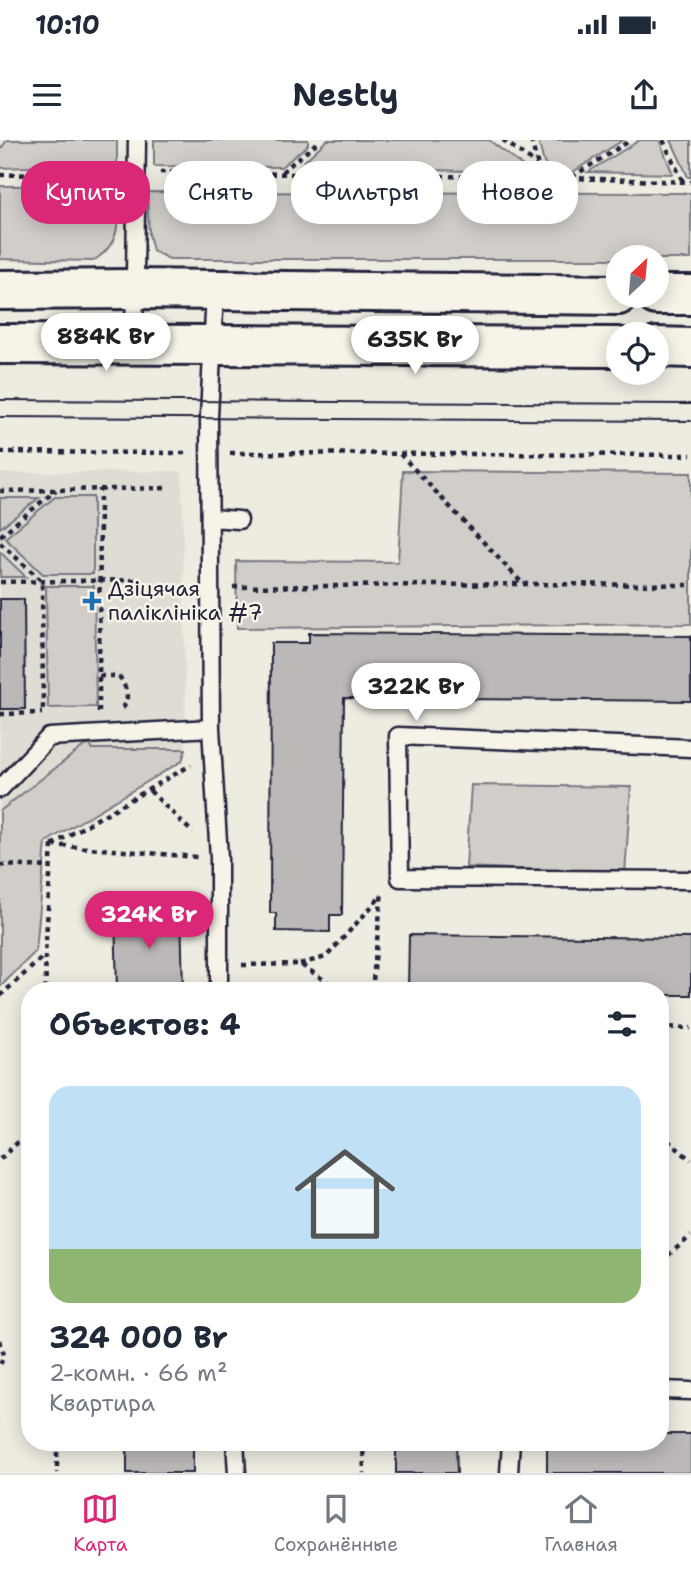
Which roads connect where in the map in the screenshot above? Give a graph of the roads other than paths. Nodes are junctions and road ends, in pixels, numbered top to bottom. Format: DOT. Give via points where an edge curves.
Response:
graph roads {
  1 [pos="137,140"];
  2 [pos="135,289"];
  3 [pos="0,290"];
  4 [pos="215,291"];
  5 [pos="606,295"];
  6 [pos="669,295"];
  7 [pos="691,295"];
  8 [pos="134,343"];
  9 [pos="0,344"];
  10 [pos="213,345"];
  11 [pos="606,347"];
  12 [pos="669,348"];
  13 [pos="691,348"];
  14 [pos="211,518"];
  15 [pos="239,520"];
  16 [pos="211,728"];
  17 [pos="691,748"];
  18 [pos="0,789"];
  19 [pos="691,880"];
  20 [pos="219,982"];
  21 [pos="669,1390"];
  22 [pos="691,1391"];
  23 [pos="236,1451"];
  24 [pos="510,1451"];
  25 [pos="237,1473"];
  26 [pos="509,1473"];
  1 -- 2 [label="lane"];
  2 -- 3 [label="main road"];
  2 -- 4 [label="main road"];
  2 -- 8 [label="lane"];
  4 -- 5 [label="main road"];
  4 -- 10 [label="lane"];
  6 -- 7 [label="main road"];
  8 -- 9 [label="main road"];
  8 -- 10 [label="main road"];
  10 -- 11 [label="main road"];
  10 -- 14 [label="lane"];
  12 -- 13 [label="main road"];
  14 -- 15 [label="lane"];
  14 -- 16 [label="lane"];
  16 -- 18 [label="lane" via="49,737"];
  16 -- 20 [label="lane" via="219,858"];
  17 -- 19 [label="lane" via="398,736 400,878"];
  21 -- 22 [label="lane"];
  23 -- 25 [label="lane"];
  24 -- 26 [label="lane"];
}
